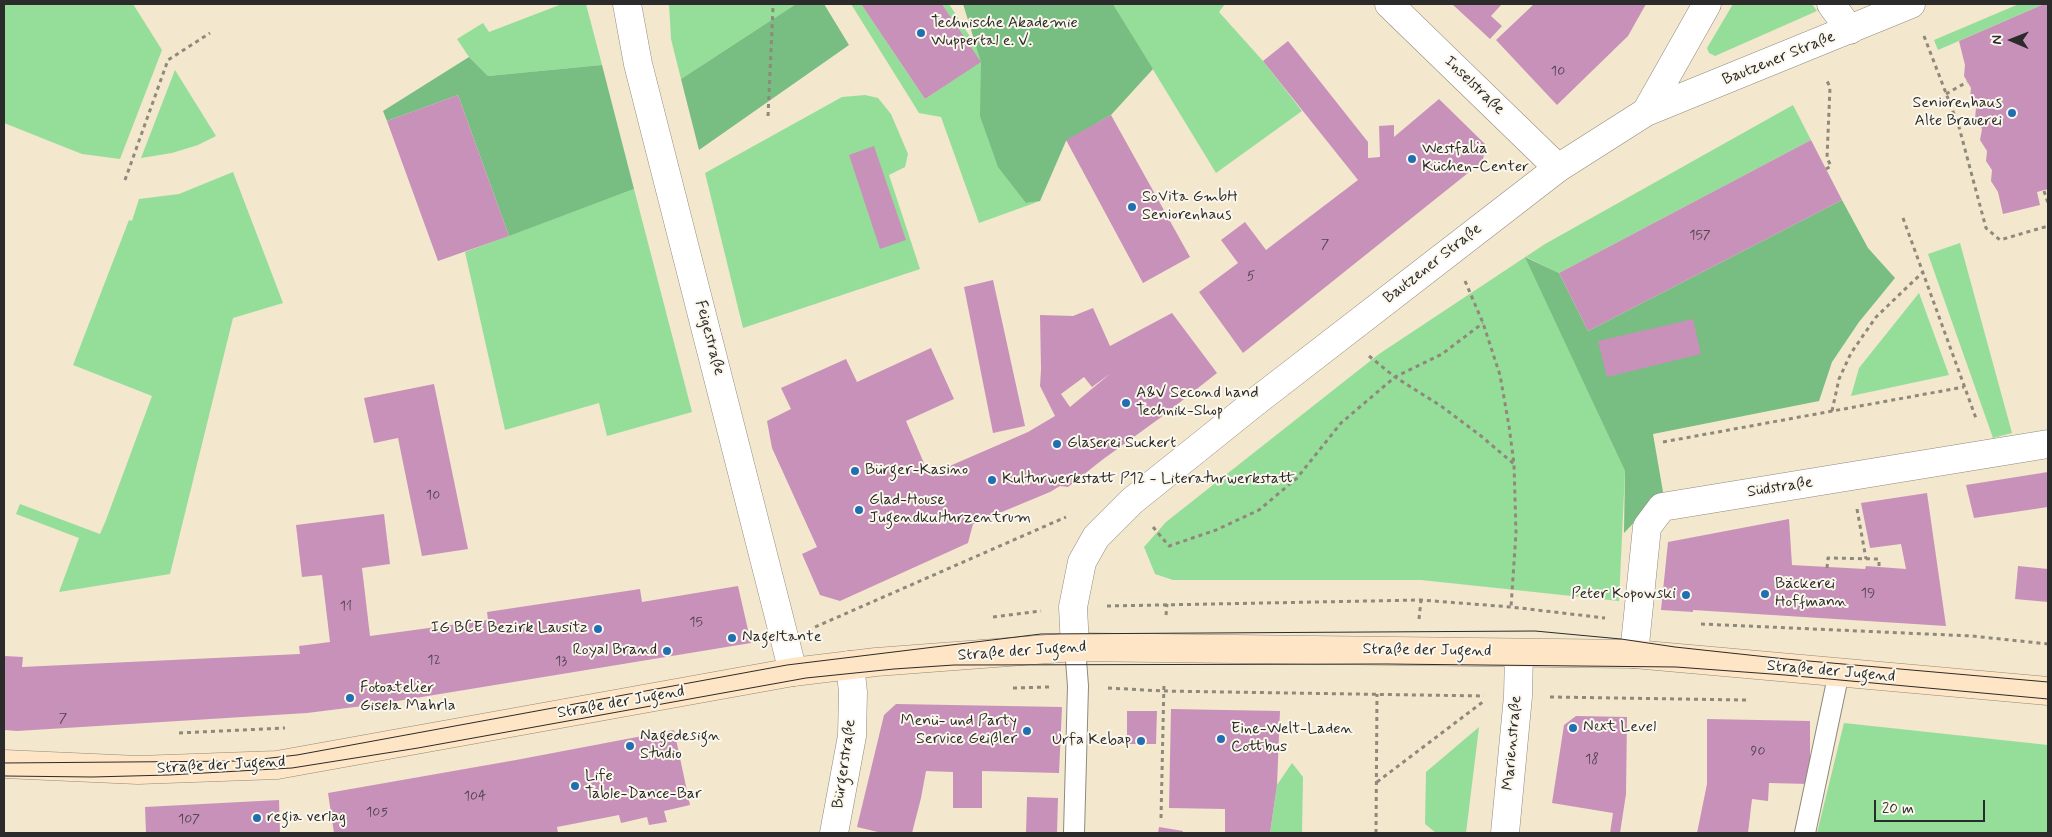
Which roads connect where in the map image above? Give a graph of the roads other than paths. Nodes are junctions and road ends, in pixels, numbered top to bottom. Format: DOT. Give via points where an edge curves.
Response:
graph roads {
  1 [pos="627,4"];
  2 [pos="1389,4"];
  3 [pos="1707,4"];
  4 [pos="1831,4"];
  5 [pos="1911,4"];
  6 [pos="1850,30"];
  7 [pos="1646,112"];
  8 [pos="1558,168"];
  9 [pos="2048,444"];
  10 [pos="1075,647"];
  11 [pos="1519,653"];
  12 [pos="1634,654"];
  13 [pos="850,665"];
  14 [pos="793,672"];
  15 [pos="1838,672"];
  16 [pos="2048,691"];
  17 [pos="4,764"];
  18 [pos="834,833"];
  19 [pos="1074,833"];
  20 [pos="1505,833"];
  21 [pos="1806,833"];
  1 -- 14 [label="street, Feigestraße" via="638,64"];
  2 -- 8 [label="street, Inselstraße"];
  3 -- 7 [label="street"];
  4 -- 6 [label="street"];
  5 -- 6 [label="street, Bautzener Straße"];
  6 -- 7 [label="street, Bautzener Straße"];
  7 -- 8 [label="street, Bautzener Straße"];
  8 -- 10 [label="street, Bautzener Straße" via="1132,501 1096,537 1082,562 1073,607"];
  9 -- 12 [label="street, Südstraße" via="1662,507 1647,527"];
  10 -- 11 [label="main road, Straße der Jugend"];
  10 -- 13 [label="main road, Straße der Jugend"];
  10 -- 19 [label="lane" via="1078,686"];
  11 -- 12 [label="main road, Straße der Jugend"];
  11 -- 20 [label="street, Marienstraße" via="1504,696"];
  12 -- 15 [label="main road, Straße der Jugend"];
  13 -- 14 [label="main road, Straße der Jugend"];
  13 -- 18 [label="street, Bürgerstraße" via="852,736"];
  14 -- 17 [label="main road, Straße der Jugend" via="277,766 138,770"];
  15 -- 16 [label="main road, Straße der Jugend"];
  15 -- 21 [label="lane"];
}
